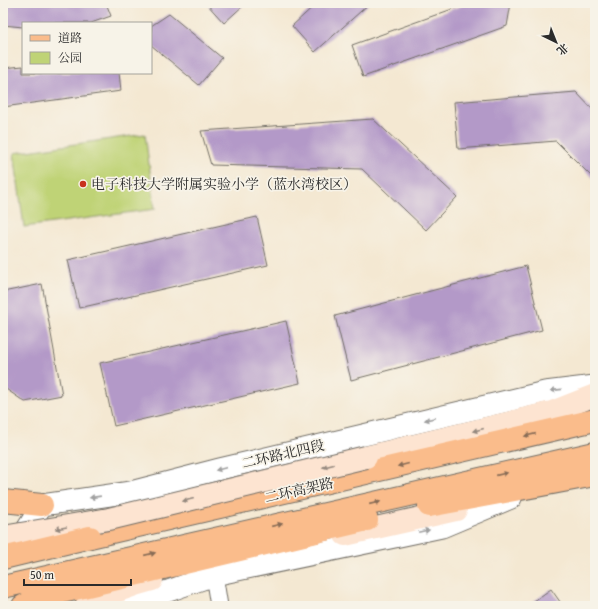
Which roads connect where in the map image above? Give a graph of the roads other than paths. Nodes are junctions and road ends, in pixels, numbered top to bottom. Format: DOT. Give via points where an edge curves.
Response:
graph roads {
  1 [pos="595,386"];
  2 [pos="595,395"];
  3 [pos="595,420"];
  4 [pos="595,453"];
  5 [pos="595,475"];
  6 [pos="3,501"];
  7 [pos="42,504"];
  8 [pos="3,538"];
  9 [pos="3,558"];
  10 [pos="3,566"];
  11 [pos="215,570"];
  12 [pos="3,587"];
  13 [pos="23,606"];
  14 [pos="86,606"];
  15 [pos="115,606"];
  16 [pos="220,606"];
  1 -- 7 [label="street, 二环路北四段, one-way" via="545,392 131,492"];
  2 -- 8 [label="main road, one-way, bridge" via="552,412 110,519"];
  3 -- 9 [label="main road, 二环高架路, one-way, bridge"];
  12 -- 4 [label="main road, 二环高架路, one-way"];
  11 -- 5 [label="main road, one-way"];
  5 -- 13 [label="main road" via="448,501 41,597"];
  6 -- 7 [label="main road"];
  7 -- 10 [label="street"];
  11 -- 14 [label="main road" via="134,584"];
  11 -- 15 [label="street" via="134,603"];
  11 -- 16 [label="street"];
}
